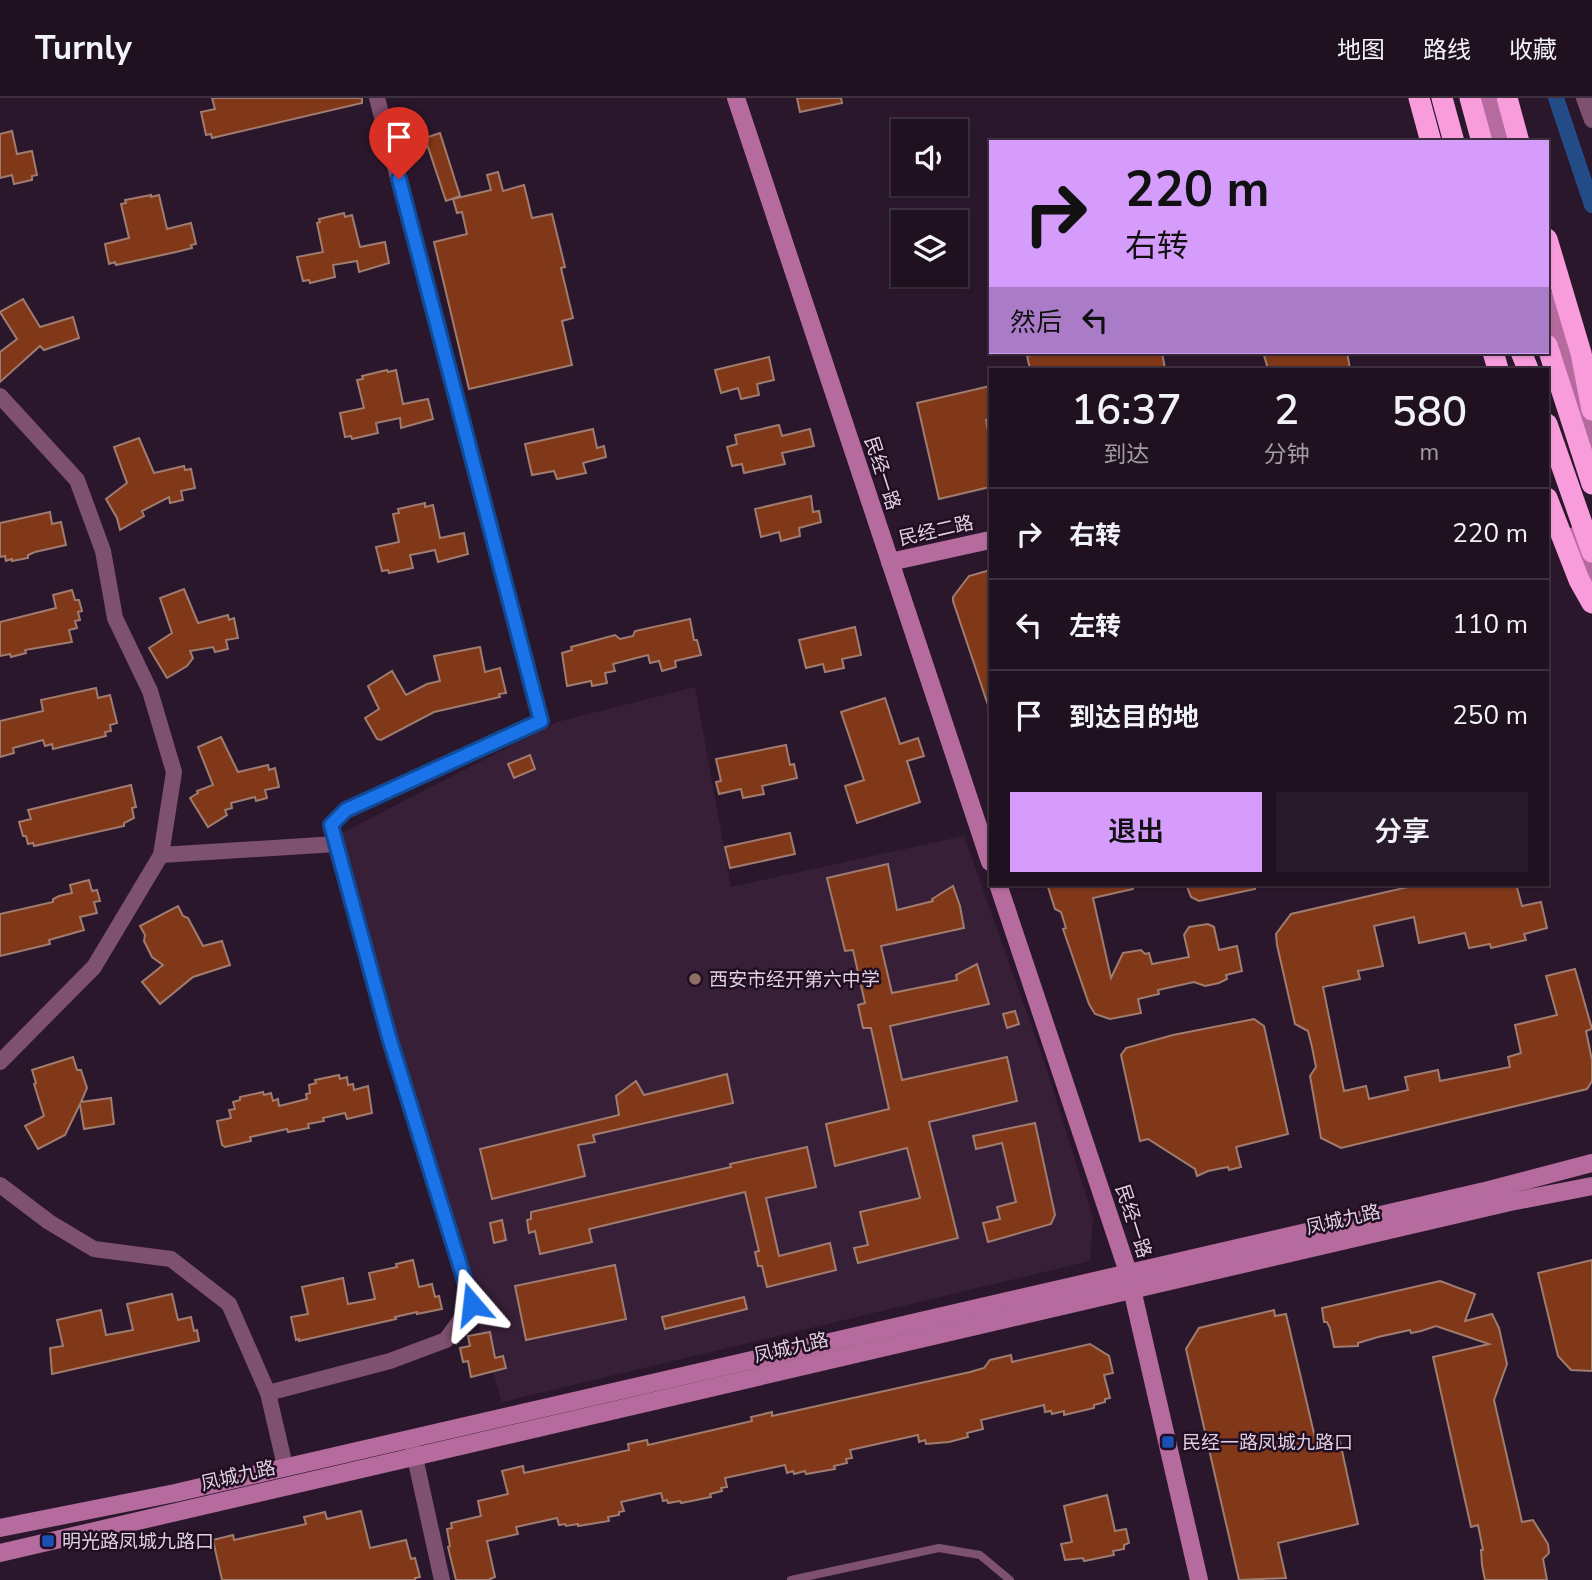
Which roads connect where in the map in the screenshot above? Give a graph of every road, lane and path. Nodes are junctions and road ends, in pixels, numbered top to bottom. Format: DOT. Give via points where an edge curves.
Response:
graph roads {
  1 [pos="377,98"];
  2 [pos="736,98"];
  3 [pos="1419,98"];
  4 [pos="1434,98"];
  5 [pos="1442,98"];
  6 [pos="1469,98"];
  7 [pos="1487,98"];
  8 [pos="1507,98"];
  9 [pos="1584,98"];
  10 [pos="1592,120"];
  11 [pos="1430,140"];
  12 [pos="1445,140"];
  13 [pos="1453,140"];
  14 [pos="1481,140"];
  15 [pos="1498,140"];
  16 [pos="1518,140"];
  17 [pos="1549,246"];
  18 [pos="1549,304"];
  19 [pos="1549,351"];
  20 [pos="0,396"];
  21 [pos="1590,417"];
  22 [pos="1549,418"];
  23 [pos="1549,430"];
  24 [pos="1592,444"];
  25 [pos="1549,455"];
  26 [pos="1592,484"];
  27 [pos="1549,503"];
  28 [pos="989,540"];
  29 [pos="1592,552"];
  30 [pos="890,562"];
  31 [pos="1592,582"];
  32 [pos="1592,603"];
  33 [pos="336,844"];
  34 [pos="161,855"];
  35 [pos="989,859"];
  36 [pos="999,886"];
  37 [pos="0,1062"];
  38 [pos="1592,1163"];
  39 [pos="0,1185"];
  40 [pos="1592,1186"];
  41 [pos="1131,1281"];
  42 [pos="268,1393"];
  43 [pos="413,1447"];
  44 [pos="285,1466"];
  45 [pos="0,1528"];
  46 [pos="0,1553"];
  47 [pos="442,1580"];
  48 [pos="791,1580"];
  49 [pos="1010,1580"];
  50 [pos="1199,1580"];
  1 -- 33 [label="street" via="541,721 346,810 331,825"];
  2 -- 30 [label="street, 民经一路"];
  3 -- 11 [label="highway"];
  4 -- 12 [label="street"];
  5 -- 13 [label="highway"];
  6 -- 14 [label="highway"];
  7 -- 15 [label="street"];
  8 -- 16 [label="highway"];
  9 -- 10 [label="street"];
  17 -- 21 [label="highway" via="1581,353"];
  18 -- 21 [label="street"];
  19 -- 26 [label="highway, bridge"];
  20 -- 34 [label="street" via="77,480 103,551 115,618 150,691 174,772"];
  21 -- 22 [label="street"];
  21 -- 24 [label="street"];
  23 -- 29 [label="highway"];
  25 -- 31 [label="street"];
  27 -- 32 [label="highway"];
  28 -- 30 [label="street, 民经二路"];
  30 -- 35 [label="street, 民经一路"];
  33 -- 34 [label="street"];
  33 -- 42 [label="street" via="389,1037 472,1304 446,1340 390,1361"];
  34 -- 37 [label="street" via="94,967"];
  36 -- 41 [label="street, 民经一路"];
  38 -- 41 [label="street, 凤城九路"];
  39 -- 42 [label="street" via="94,1249 171,1259 220,1297 229,1304"];
  40 -- 41 [label="street, 凤城九路"];
  41 -- 43 [label="street, 凤城九路"];
  41 -- 50 [label="street, 民经一路"];
  42 -- 44 [label="street"];
  43 -- 44 [label="street, 凤城九路"];
  43 -- 46 [label="street, 凤城九路"];
  43 -- 47 [label="street"];
  44 -- 45 [label="street, 凤城九路"];
  48 -- 49 [label="lane" via="939,1548 980,1555"];
}
